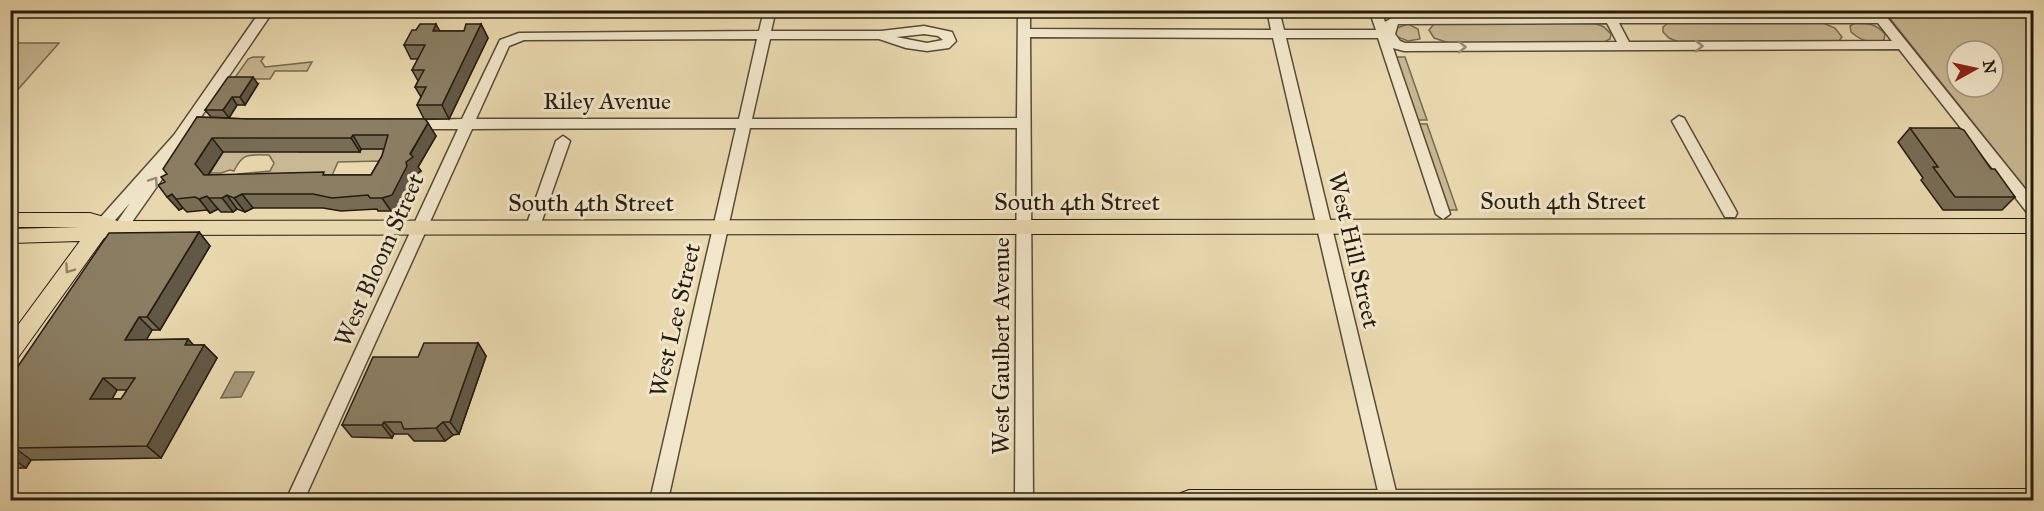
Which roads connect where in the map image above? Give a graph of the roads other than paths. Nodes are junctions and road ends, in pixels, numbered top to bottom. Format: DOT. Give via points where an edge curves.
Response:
graph roads {
  1 [pos="268,10"];
  2 [pos="770,10"];
  3 [pos="1024,10"];
  4 [pos="1273,10"];
  5 [pos="1375,10"];
  6 [pos="1878,15"];
  7 [pos="1838,19"];
  8 [pos="1422,20"];
  9 [pos="1611,20"];
  10 [pos="1652,20"];
  11 [pos="1023,33"];
  12 [pos="1279,34"];
  13 [pos="1384,34"];
  14 [pos="764,35"];
  15 [pos="881,35"];
  16 [pos="1856,45"];
  17 [pos="1902,45"];
  18 [pos="1625,46"];
  19 [pos="1667,46"];
  20 [pos="1433,47"];
  21 [pos="1679,122"];
  22 [pos="744,123"];
  23 [pos="1024,123"];
  24 [pos="397,124"];
  25 [pos="466,124"];
  26 [pos="563,141"];
  27 [pos="2034,211"];
  28 [pos="1730,213"];
  29 [pos="1443,214"];
  30 [pos="10,220"];
  31 [pos="2034,226"];
  32 [pos="1324,227"];
  33 [pos="107,228"];
  34 [pos="720,228"];
  35 [pos="1023,228"];
  36 [pos="418,229"];
  37 [pos="532,229"];
  38 [pos="10,236"];
  39 [pos="17,361"];
  40 [pos="2034,499"];
  41 [pos="1389,500"];
  42 [pos="1752,500"];
  43 [pos="295,501"];
  44 [pos="659,501"];
  45 [pos="1024,501"];
  46 [pos="1189,501"];
  1 -- 33 [label="street" via="196,124 179,138 174,152"];
  2 -- 14 [label="street, West Lee Street"];
  3 -- 11 [label="street, West Gaulbert Avenue"];
  4 -- 12 [label="street, West Hill Street"];
  5 -- 13 [label="street"];
  6 -- 7 [label="street"];
  6 -- 17 [label="street"];
  7 -- 10 [label="street"];
  7 -- 16 [label="street"];
  8 -- 9 [label="street"];
  8 -- 13 [label="street" via="1395,20"];
  8 -- 20 [label="street"];
  9 -- 10 [label="street"];
  9 -- 18 [label="street"];
  10 -- 19 [label="street"];
  11 -- 12 [label="street"];
  11 -- 23 [label="street, West Gaulbert Avenue"];
  12 -- 13 [label="street"];
  12 -- 32 [label="street, West Hill Street"];
  13 -- 20 [label="street" via="1398,45"];
  13 -- 29 [label="street"];
  14 -- 15 [label="street"];
  14 -- 22 [label="street, West Lee Street"];
  14 -- 25 [label="street, West Bloom Street" via="523,36 508,40 499,50"];
  16 -- 17 [label="street"];
  19 -- 16 [label="street, one-way"];
  17 -- 27 [label="street"];
  18 -- 19 [label="street"];
  20 -- 18 [label="street, one-way"];
  21 -- 28 [label="street"];
  22 -- 23 [label="street, Riley Avenue"];
  22 -- 25 [label="street, Riley Avenue"];
  22 -- 34 [label="street, West Lee Street"];
  23 -- 35 [label="street, West Gaulbert Avenue"];
  24 -- 25 [label="street, Riley Avenue"];
  25 -- 36 [label="street, West Bloom Street"];
  26 -- 37 [label="street"];
  30 -- 33 [label="main road, South 4th Street" via="90,220"];
  31 -- 32 [label="main road, South 4th Street"];
  32 -- 35 [label="main road, South 4th Street"];
  32 -- 41 [label="street, West Hill Street"];
  33 -- 36 [label="main road, South 4th Street"];
  33 -- 38 [label="main road, South 4th Street" via="63,236"];
  33 -- 39 [label="main road" via="107,242"];
  34 -- 35 [label="main road, South 4th Street"];
  34 -- 37 [label="main road, South 4th Street"];
  34 -- 44 [label="street, West Lee Street"];
  35 -- 45 [label="street, West Gaulbert Avenue"];
  36 -- 37 [label="main road, South 4th Street"];
  36 -- 43 [label="street, West Bloom Street"];
  40 -- 42 [label="main road"];
  41 -- 42 [label="main road"];
  41 -- 46 [label="main road"];
}
